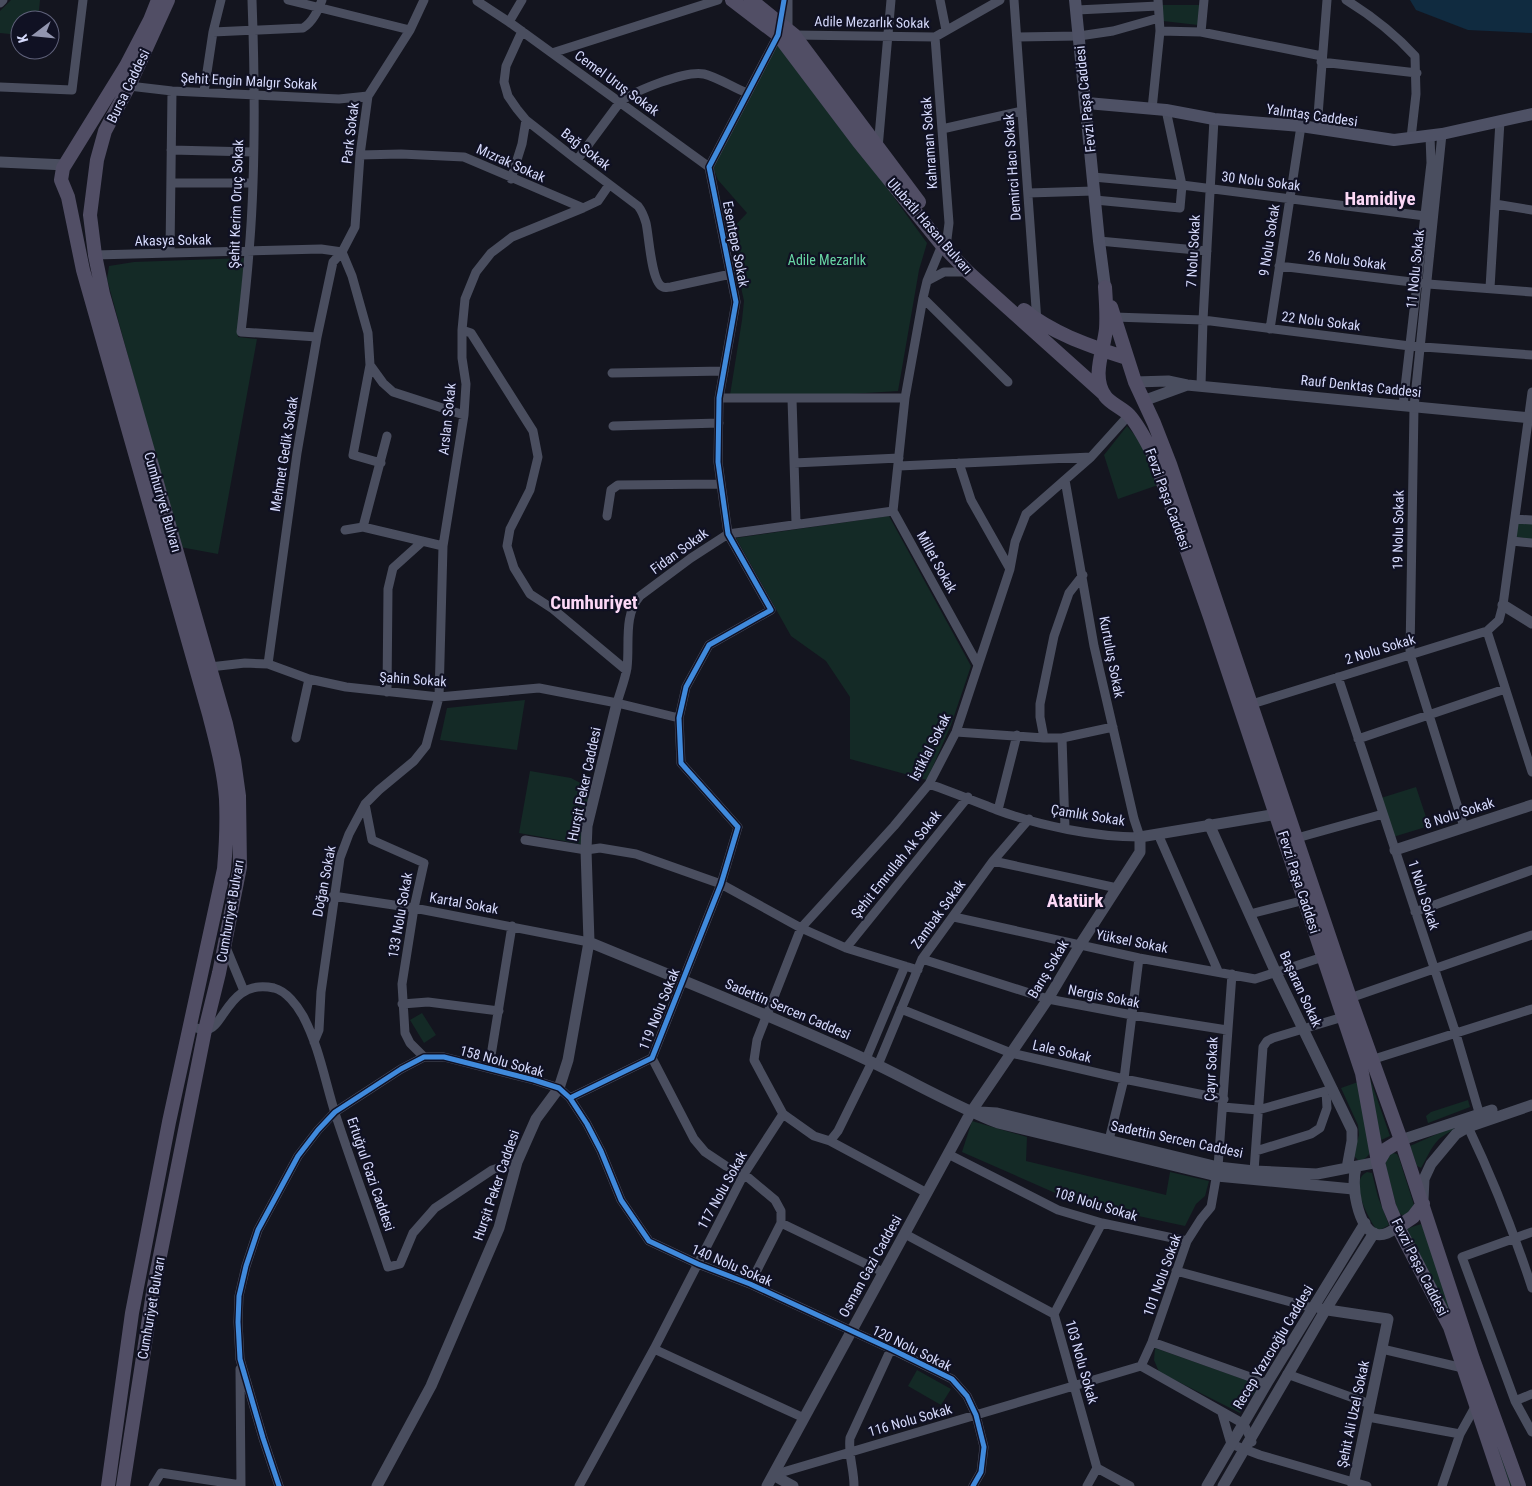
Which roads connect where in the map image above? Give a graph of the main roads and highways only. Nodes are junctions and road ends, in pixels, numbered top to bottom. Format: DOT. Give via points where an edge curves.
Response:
graph roads {
  1 [pos="158,0"];
  2 [pos="168,0"];
  3 [pos="732,0"];
  4 [pos="751,0"];
  5 [pos="1076,5"];
  6 [pos="785,30"];
  7 [pos="1087,103"];
  8 [pos="1532,114"];
  9 [pos="67,164"];
  10 [pos="95,179"];
  11 [pos="63,185"];
  12 [pos="944,242"];
  13 [pos="95,255"];
  14 [pos="83,270"];
  15 [pos="1105,287"];
  16 [pos="1110,318"];
  17 [pos="1036,326"];
  18 [pos="1101,349"];
  19 [pos="1126,358"];
  20 [pos="1105,396"];
  21 [pos="1143,401"];
  22 [pos="1129,415"];
  23 [pos="1401,1140"];
  24 [pos="1378,1162"];
  25 [pos="1422,1204"];
  26 [pos="1398,1227"];
  27 [pos="108,1486"];
  28 [pos="123,1486"];
  29 [pos="1503,1486"];
  30 [pos="1519,1486"];
  1 -- 9 [label="main road, Bursa Caddesi" via="126,66"];
  2 -- 10 [label="main road, Bursa Caddesi" via="105,131"];
  3 -- 6 [label="main road"];
  4 -- 6 [label="main road"];
  5 -- 7 [label="main road, Fevzi Paşa Caddesi"];
  6 -- 12 [label="main road, Ulubatlı Hasan Bulvarı" via="878,148"];
  6 -- 12 [label="main road, Ulubatlı Hasan Bulvarı" via="858,141"];
  7 -- 8 [label="main road, Yalıntaş Caddesi" via="1301,126 1394,140 1436,135"];
  7 -- 15 [label="main road, Fevzi Paşa Caddesi"];
  9 -- 10 [label="main road" via="76,159 82,160 91,165"];
  9 -- 11 [label="main road, Bursa Caddesi" via="61,174"];
  10 -- 11 [label="main road" via="87,192 77,194"];
  10 -- 13 [label="main road, Bursa Caddesi" via="90,215"];
  11 -- 14 [label="main road, Bursa Caddesi"];
  12 -- 17 [label="main road, Ulubatlı Hasan Bulvarı" via="994,284"];
  12 -- 17 [label="main road, Ulubatlı Hasan Bulvarı" via="968,272"];
  13 -- 28 [label="main road, Cumhuriyet Bulvarı" via="103,294 210,667 234,760 240,815 240,867 154,1286"];
  14 -- 27 [label="main road, Cumhuriyet Bulvarı" via="197,667 223,773 227,836 224,869 169,1122 132,1313"];
  15 -- 16 [label="main road, Fevzi Paşa Caddesi"];
  16 -- 18 [label="main road, Fevzi Paşa Caddesi"];
  16 -- 19 [label="main road, Fevzi Paşa Caddesi"];
  17 -- 18 [label="main road, Ulubatlı Hasan Bulvarı"];
  17 -- 20 [label="main road, Ulubatlı Hasan Bulvarı"];
  18 -- 19 [label="main road, Ulubatlı Hasan Bulvarı"];
  18 -- 20 [label="main road, Fevzi Paşa Caddesi" via="1099,375"];
  19 -- 21 [label="main road, Fevzi Paşa Caddesi"];
  20 -- 22 [label="main road, Fevzi Paşa Caddesi"];
  21 -- 22 [label="main road"];
  21 -- 23 [label="main road, Fevzi Paşa Caddesi" via="1170,464 1371,1060"];
  22 -- 24 [label="main road, Fevzi Paşa Caddesi" via="1153,454 1277,814 1362,1073"];
  23 -- 24 [label="main road" via="1386,1150"];
  23 -- 25 [label="main road, Fevzi Paşa Caddesi"];
  24 -- 26 [label="main road, Fevzi Paşa Caddesi" via="1383,1188"];
  25 -- 26 [label="main road" via="1413,1217"];
  25 -- 30 [label="main road, Fevzi Paşa Caddesi"];
  26 -- 29 [label="main road, Fevzi Paşa Caddesi" via="1450,1327"];
}
